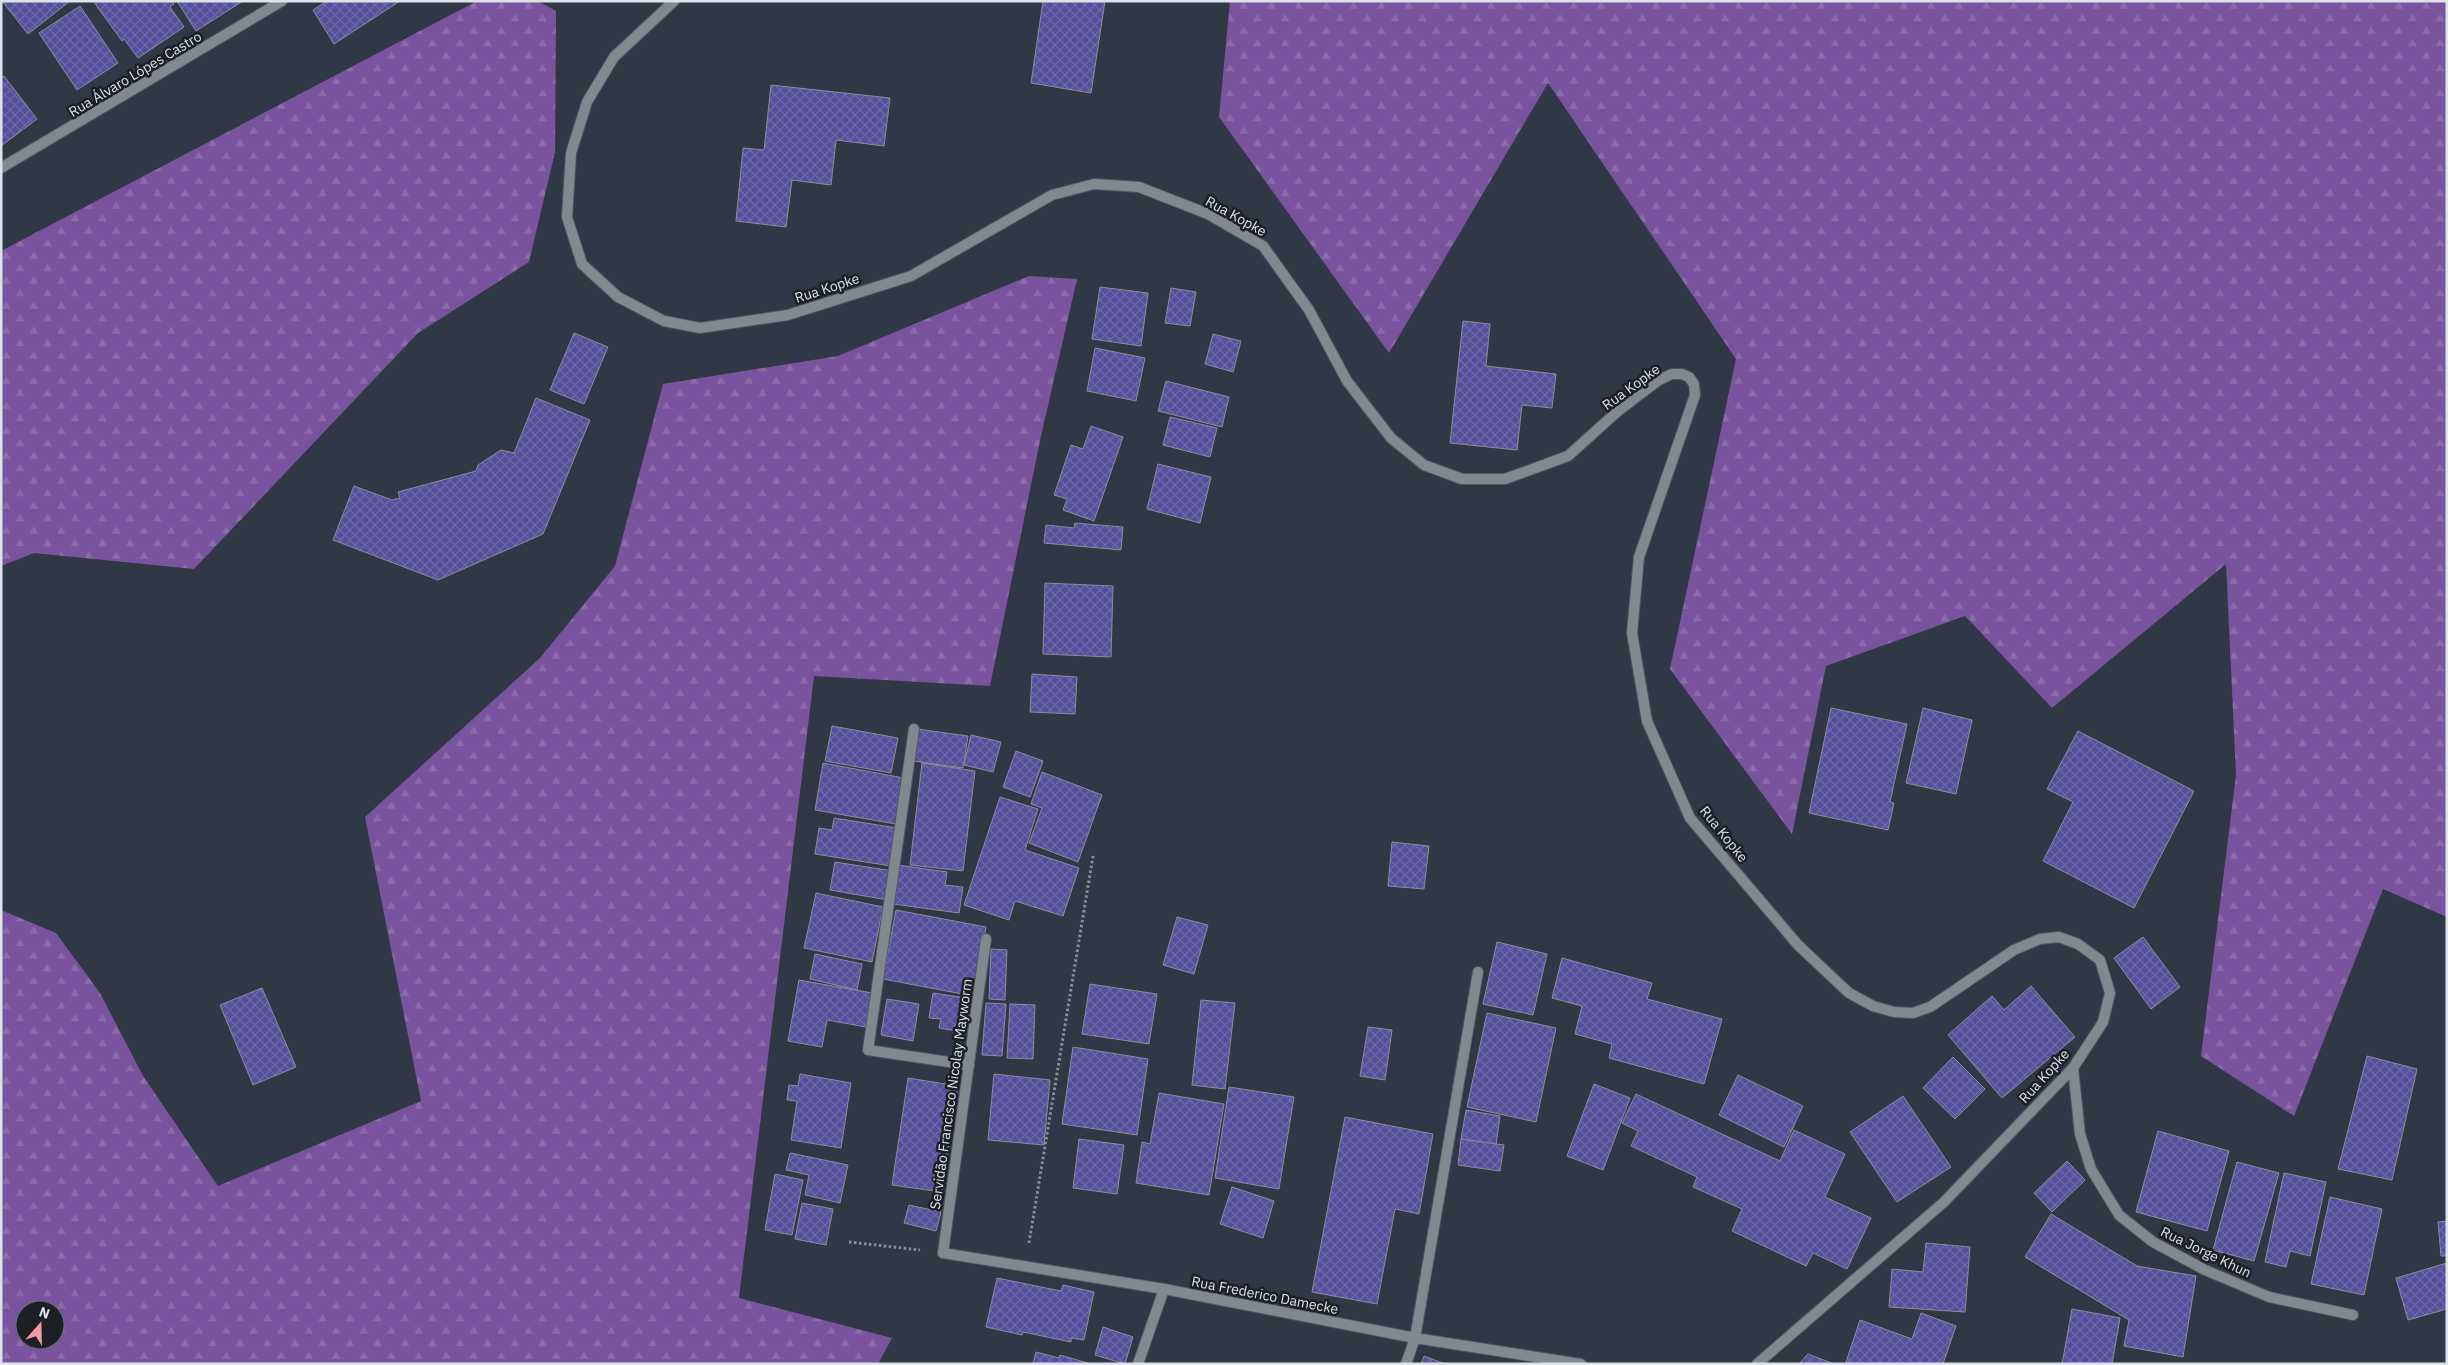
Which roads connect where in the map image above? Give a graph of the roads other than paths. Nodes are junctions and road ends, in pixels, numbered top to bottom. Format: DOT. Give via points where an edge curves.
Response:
graph roads {
  1 [pos="282,1"];
  2 [pos="674,1"];
  3 [pos="1,168"];
  4 [pos="914,729"];
  5 [pos="986,939"];
  6 [pos="1478,972"];
  7 [pos="968,1065"];
  8 [pos="2073,1068"];
  9 [pos="943,1253"];
  10 [pos="1164,1289"];
  11 [pos="2353,1314"];
  12 [pos="1415,1338"];
  13 [pos="1138,1364"];
  14 [pos="1406,1364"];
  15 [pos="1581,1364"];
  16 [pos="1757,1364"];
  1 -- 3 [label="street, Rua Álvaro Lópes Castro"];
  2 -- 8 [label="street, Rua Kopke" via="614,57 587,102 571,153 567,217 582,264 618,297 664,321 700,328 788,315 911,276 1052,194 1094,184 1140,187 1208,214 1264,246 1309,310 1347,381 1391,438 1424,464 1462,479 1505,479 1568,456 1659,380 1672,374 1689,377 1694,384 1695,395 1639,557 1632,634 1647,721 1690,818 1798,945 1849,993 1873,1006 1913,1013 1930,1008 2014,950 2031,942 2059,937 2078,944 2100,960 2110,993 2103,1022"];
  4 -- 7 [label="street" via="868,1050"];
  5 -- 7 [label="street, Servidão Francisco Nicolay Mayworm"];
  6 -- 12 [label="street"];
  7 -- 9 [label="street, Servidão Francisco Nicolay Mayworm"];
  8 -- 11 [label="street, Rua Jorge Khun" via="2080,1134 2091,1169 2119,1215 2153,1242 2205,1270 2269,1297"];
  8 -- 16 [label="street, Rua Kopke" via="1944,1202"];
  9 -- 10 [label="street, Rua Frederico Damecke"];
  10 -- 12 [label="street, Rua Frederico Damecke"];
  10 -- 13 [label="street"];
  12 -- 14 [label="street"];
  12 -- 15 [label="street, Rua Frederico Damecke"];
}
